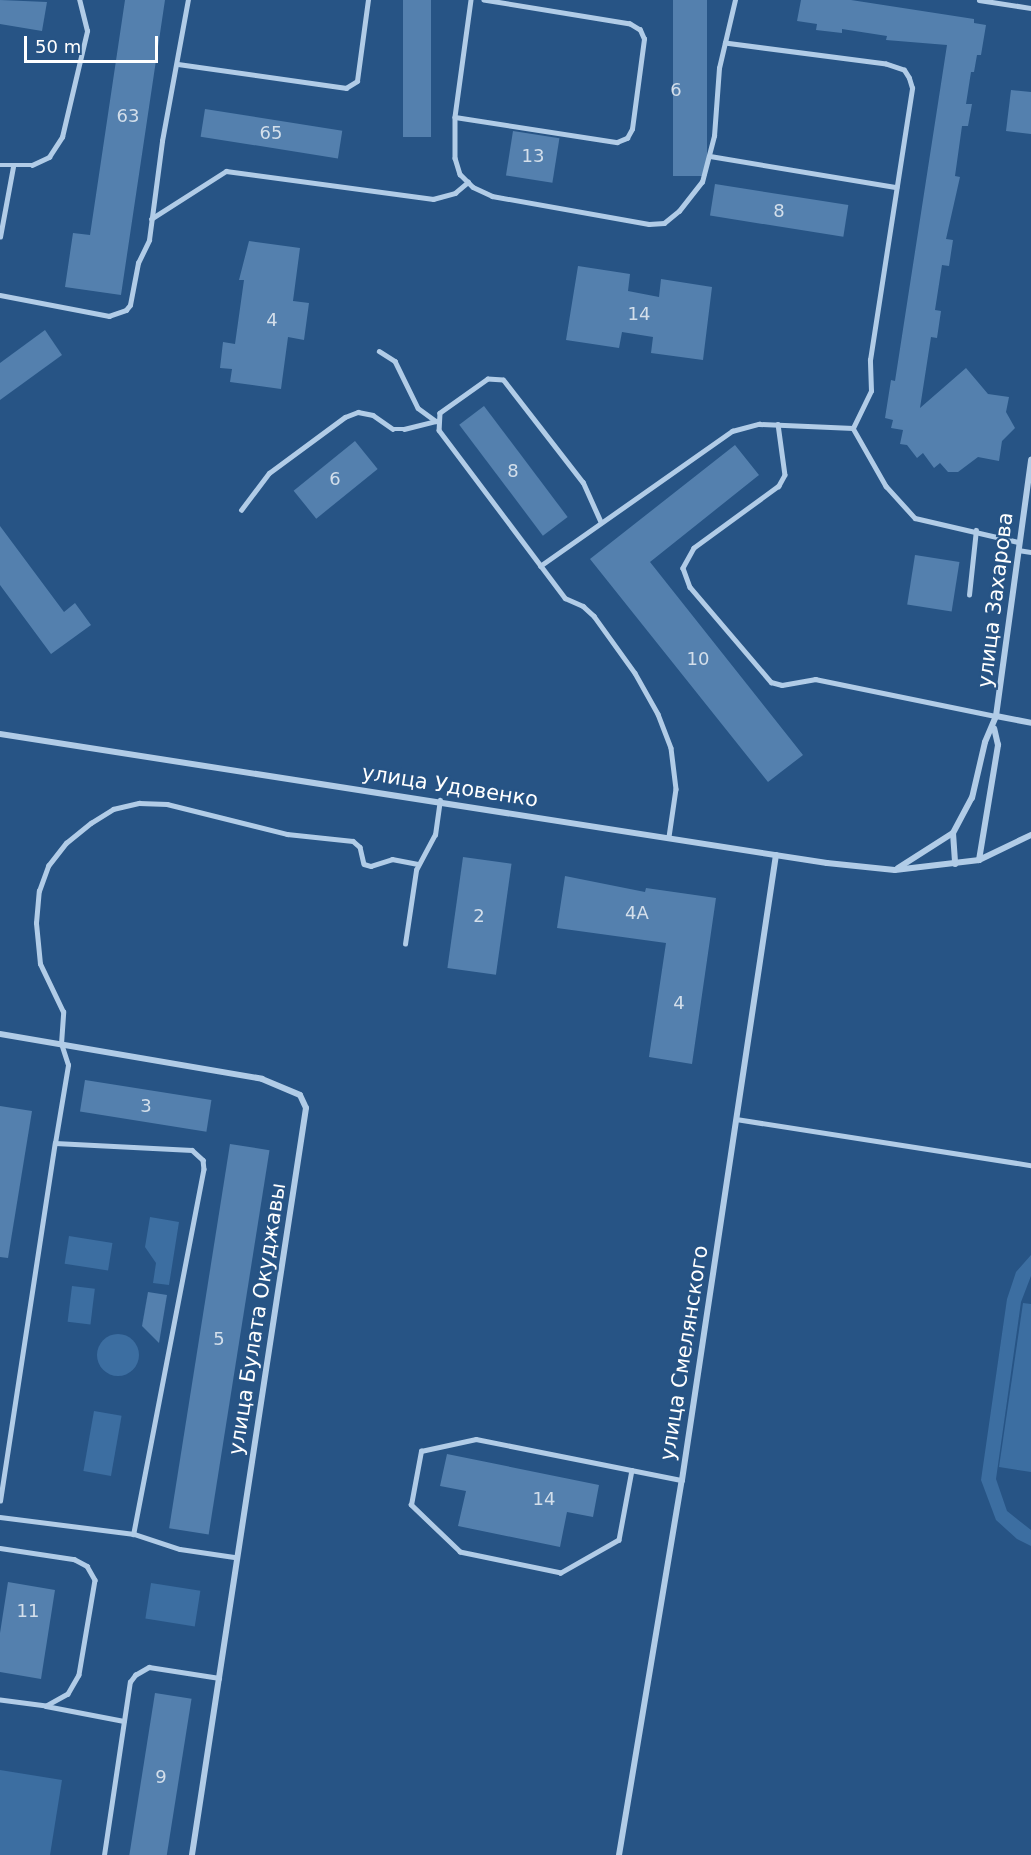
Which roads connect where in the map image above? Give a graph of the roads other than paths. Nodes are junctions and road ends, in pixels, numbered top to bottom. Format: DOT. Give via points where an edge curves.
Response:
graph roads {
  1 [pos="79,0"];
  2 [pos="188,0"];
  3 [pos="368,0"];
  4 [pos="471,0"];
  5 [pos="484,0"];
  6 [pos="735,0"];
  7 [pos="979,0"];
  8 [pos="1031,8"];
  9 [pos="725,43"];
  10 [pos="178,64"];
  11 [pos="455,117"];
  12 [pos="710,156"];
  13 [pos="0,165"];
  14 [pos="13,166"];
  15 [pos="468,182"];
  16 [pos="896,187"];
  17 [pos="151,219"];
  18 [pos="0,237"];
  19 [pos="0,295"];
  20 [pos="379,351"];
  21 [pos="436,421"];
  22 [pos="778,424"];
  23 [pos="853,428"];
  24 [pos="1031,459"];
  25 [pos="1029,481"];
  26 [pos="240,510"];
  27 [pos="601,523"];
  28 [pos="976,530"];
  29 [pos="1018,542"];
  30 [pos="1018,550"];
  31 [pos="1031,552"];
  32 [pos="540,566"];
  33 [pos="969,595"];
  34 [pos="996,716"];
  35 [pos="1031,723"];
  36 [pos="994,727"];
  37 [pos="0,734"];
  38 [pos="440,800"];
  39 [pos="953,833"];
  40 [pos="1031,835"];
  41 [pos="669,837"];
  42 [pos="776,855"];
  43 [pos="979,860"];
  44 [pos="418,864"];
  45 [pos="956,864"];
  46 [pos="895,870"];
  47 [pos="405,944"];
  48 [pos="0,1034"];
  49 [pos="61,1044"];
  50 [pos="736,1119"];
  51 [pos="56,1143"];
  52 [pos="1031,1165"];
  53 [pos="632,1470"];
  54 [pos="682,1480"];
  55 [pos="0,1501"];
  56 [pos="0,1517"];
  57 [pos="134,1534"];
  58 [pos="0,1548"];
  59 [pos="235,1557"];
  60 [pos="219,1678"];
  61 [pos="0,1700"];
  62 [pos="46,1706"];
  63 [pos="124,1721"];
  64 [pos="104,1855"];
  65 [pos="192,1855"];
  66 [pos="619,1855"];
  1 -- 14 [label="lane" via="87,31 62,137 49,157 32,165"];
  2 -- 10 [label="lane"];
  3 -- 10 [label="lane" via="357,81 346,88"];
  4 -- 11 [label="lane"];
  5 -- 11 [label="lane" via="630,24 639,30 644,39 632,129 627,138 617,142"];
  6 -- 9 [label="lane"];
  7 -- 8 [label="lane"];
  9 -- 12 [label="lane"];
  9 -- 16 [label="lane" via="886,64 904,70 912,88"];
  10 -- 17 [label="lane"];
  11 -- 15 [label="lane" via="455,158 460,174"];
  12 -- 15 [label="lane" via="695,193 664,223 649,224 492,196"];
  12 -- 16 [label="lane"];
  13 -- 14 [label="lane"];
  14 -- 18 [label="lane"];
  15 -- 17 [label="lane" via="455,193 433,200 226,171"];
  16 -- 23 [label="lane" via="870,360 871,391"];
  17 -- 19 [label="lane" via="149,240 138,263 133,298 126,310 109,316"];
  20 -- 21 [label="lane" via="395,361 418,408"];
  21 -- 26 [label="lane" via="393,429 372,415 358,412 345,417 269,473"];
  21 -- 27 [label="lane" via="440,413 488,379 504,380 583,483"];
  21 -- 32 [label="lane"];
  22 -- 23 [label="lane"];
  22 -- 27 [label="lane" via="732,431"];
  22 -- 34 [label="lane" via="785,475 779,486 694,548 683,568 690,587 771,682 815,679"];
  23 -- 28 [label="lane" via="886,486 915,518"];
  24 -- 25 [label="street, улица Захарова"];
  25 -- 29 [label="street, улица Захарова"];
  27 -- 32 [label="lane"];
  28 -- 29 [label="lane"];
  28 -- 33 [label="lane"];
  29 -- 30 [label="street, улица Захарова"];
  30 -- 31 [label="lane"];
  30 -- 34 [label="street, улица Захарова"];
  32 -- 41 [label="lane" via="565,598 594,616 635,673 658,714 671,748 676,789"];
  34 -- 35 [label="street"];
  34 -- 36 [label="street, улица Захарова"];
  36 -- 39 [label="street, улица Захарова" via="985,742 972,798"];
  36 -- 43 [label="street" via="998,745"];
  37 -- 38 [label="street, улица Удовенко"];
  38 -- 41 [label="street, улица Удовенко"];
  38 -- 44 [label="lane" via="435,835"];
  39 -- 45 [label="street"];
  39 -- 46 [label="street"];
  40 -- 43 [label="street, улица Удовенко"];
  41 -- 42 [label="street, улица Удовенко"];
  42 -- 46 [label="street, улица Удовенко"];
  42 -- 50 [label="street, улица Смелянского"];
  43 -- 45 [label="street, улица Удовенко"];
  44 -- 47 [label="lane"];
  44 -- 49 [label="lane" via="392,859 371,866 364,864 360,848 353,841 287,834 167,804 139,803 113,809 66,843 48,866 39,891 35,944 63,1012"];
  45 -- 46 [label="street, улица Удовенко"];
  48 -- 49 [label="street, улица Булата Окуджавы"];
  49 -- 51 [label="lane" via="68,1065"];
  49 -- 59 [label="street, улица Булата Окуджавы" via="262,1079 300,1095 306,1108"];
  50 -- 52 [label="lane"];
  50 -- 54 [label="street, улица Смелянского"];
  51 -- 55 [label="lane"];
  51 -- 57 [label="lane" via="183,1148 203,1160"];
  53 -- 53 [label="lane" via="476,1439 421,1451 411,1505 460,1552 561,1573 619,1540"];
  53 -- 54 [label="lane"];
  54 -- 66 [label="street, улица Смелянского"];
  56 -- 57 [label="lane"];
  57 -- 59 [label="lane" via="180,1549"];
  58 -- 62 [label="lane" via="74,1559 87,1566 94,1580 79,1676 68,1694"];
  59 -- 60 [label="street, улица Булата Окуджавы"];
  60 -- 63 [label="lane" via="142,1668 130,1682"];
  60 -- 65 [label="street, улица Булата Окуджавы"];
  61 -- 62 [label="lane"];
  62 -- 63 [label="lane"];
  63 -- 64 [label="lane"];
}
